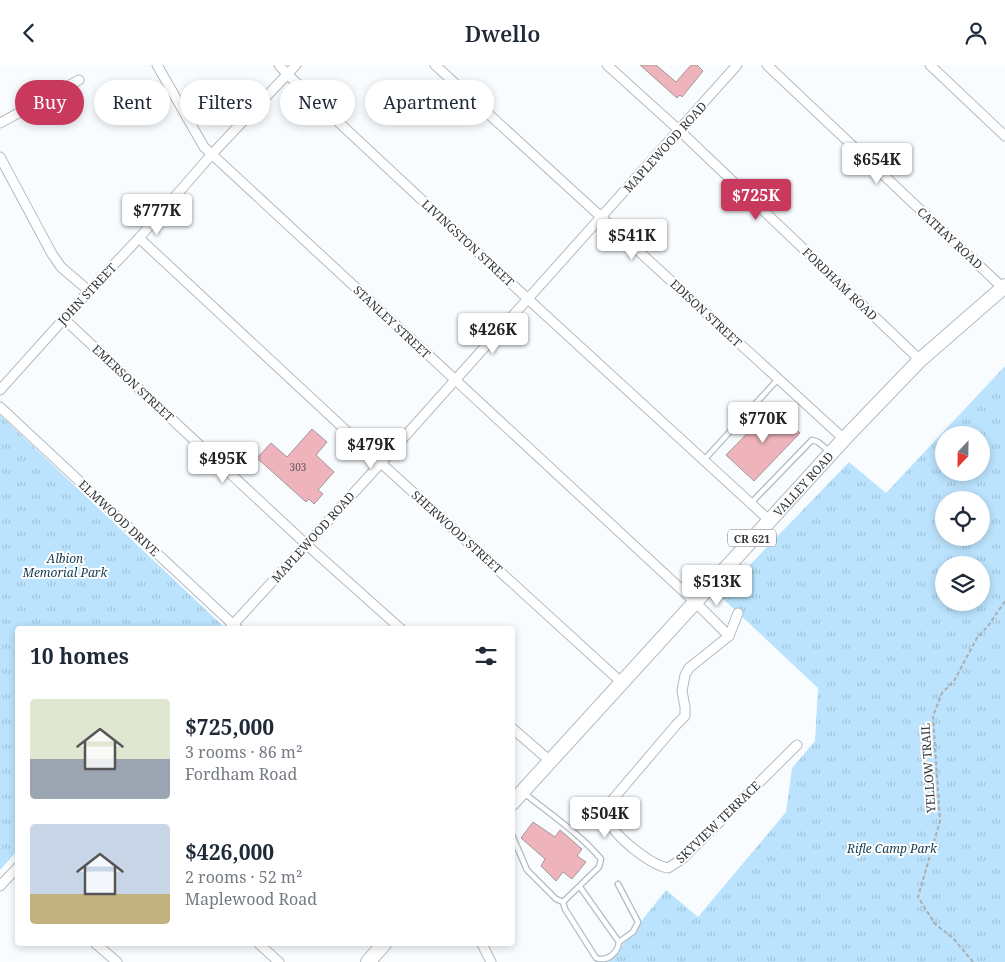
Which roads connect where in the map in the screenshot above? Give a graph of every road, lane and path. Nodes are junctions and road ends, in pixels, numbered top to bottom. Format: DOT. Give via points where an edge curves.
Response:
graph roads {
  1 [pos="157,65"];
  2 [pos="279,65"];
  3 [pos="296,65"];
  4 [pos="435,65"];
  5 [pos="607,65"];
  6 [pos="737,65"];
  7 [pos="767,65"];
  8 [pos="930,65"];
  9 [pos="287,74"];
  10 [pos="15,115"];
  11 [pos="0,123"];
  12 [pos="680,131"];
  13 [pos="1005,136"];
  14 [pos="212,154"];
  15 [pos="0,157"];
  16 [pos="602,217"];
  17 [pos="139,238"];
  18 [pos="1004,287"];
  19 [pos="89,291"];
  20 [pos="528,299"];
  21 [pos="64,319"];
  22 [pos="920,360"];
  23 [pos="778,379"];
  24 [pos="454,381"];
  25 [pos="0,390"];
  26 [pos="0,407"];
  27 [pos="844,439"];
  28 [pos="831,453"];
  29 [pos="704,460"];
  30 [pos="381,463"];
  31 [pos="751,503"];
  32 [pos="769,520"];
  33 [pos="307,545"];
  34 [pos="1005,601"];
  35 [pos="695,602"];
  36 [pos="738,613"];
  37 [pos="232,626"];
  38 [pos="234,626"];
  39 [pos="398,626"];
  40 [pos="729,636"];
  41 [pos="621,682"];
  42 [pos="515,731"];
  43 [pos="797,745"];
  44 [pos="550,761"];
  45 [pos="523,792"];
  46 [pos="515,800"];
  47 [pos="515,842"];
  48 [pos="15,872"];
  49 [pos="618,883"];
  50 [pos="0,886"];
  51 [pos="580,887"];
  52 [pos="563,902"];
  53 [pos="619,942"];
  54 [pos="98,946"];
  55 [pos="261,946"];
  56 [pos="382,946"];
  57 [pos="483,946"];
  58 [pos="117,962"];
  59 [pos="279,962"];
  60 [pos="368,962"];
  61 [pos="491,962"];
  62 [pos="973,962"];
  1 -- 14 [label="street, STANLEY STREET" via="204,147"];
  2 -- 9 [label="street, LIVINGSTON STREET"];
  3 -- 9 [label="street, JOHN STREET"];
  4 -- 16 [label="street, EDISON STREET"];
  5 -- 12 [label="street, FORDHAM ROAD"];
  6 -- 12 [label="street, MAPLEWOOD ROAD"];
  7 -- 18 [label="street, CATHAY ROAD"];
  8 -- 13 [label="street"];
  9 -- 14 [label="street, JOHN STREET"];
  9 -- 20 [label="street, LIVINGSTON STREET"];
  10 -- 11 [label="street"];
  12 -- 16 [label="street, MAPLEWOOD ROAD"];
  12 -- 22 [label="street, FORDHAM ROAD"];
  14 -- 17 [label="street, JOHN STREET"];
  14 -- 24 [label="street, STANLEY STREET"];
  15 -- 19 [label="street" via="52,255"];
  16 -- 20 [label="street, MAPLEWOOD ROAD"];
  16 -- 23 [label="street, EDISON STREET"];
  17 -- 19 [label="street, JOHN STREET"];
  17 -- 30 [label="street, SHERWOOD STREET"];
  18 -- 22 [label="main road, VALLEY ROAD / CR 621"];
  19 -- 21 [label="street, JOHN STREET"];
  20 -- 24 [label="street, MAPLEWOOD ROAD"];
  20 -- 29 [label="street, LIVINGSTON STREET"];
  21 -- 25 [label="street, JOHN STREET"];
  21 -- 33 [label="street, EMERSON STREET"];
  22 -- 27 [label="main road, VALLEY ROAD / CR 621"];
  23 -- 27 [label="street, EDISON STREET"];
  23 -- 29 [label="lane"];
  24 -- 30 [label="street, MAPLEWOOD ROAD"];
  24 -- 35 [label="street, STANLEY STREET"];
  26 -- 37 [label="street, ELMWOOD DRIVE"];
  27 -- 28 [label="main road, VALLEY ROAD / CR 621"];
  28 -- 31 [label="lane" via="812,439"];
  28 -- 32 [label="main road, VALLEY ROAD / CR 621"];
  29 -- 31 [label="street, LIVINGSTON STREET"];
  30 -- 33 [label="street, MAPLEWOOD ROAD"];
  30 -- 41 [label="street, SHERWOOD STREET"];
  31 -- 32 [label="street, LIVINGSTON STREET"];
  32 -- 35 [label="main road, VALLEY ROAD / CR 621"];
  33 -- 38 [label="street, MAPLEWOOD ROAD"];
  33 -- 39 [label="street, EMERSON STREET"];
  34 -- 62 [label="path, YELLOW TRAIL" via="977,638 954,681 942,693 932,716 940,821 918,897 935,924 953,938"];
  35 -- 40 [label="street"];
  35 -- 41 [label="main road, VALLEY ROAD / CR 621"];
  36 -- 40 [label="street"];
  40 -- 43 [label="street, SKYVIEW TERRACE" via="689,667 682,691 685,717 608,805 608,820 615,833 658,867 668,868 682,859"];
  41 -- 44 [label="main road, VALLEY ROAD / CR 621"];
  42 -- 44 [label="street"];
  44 -- 45 [label="main road, VALLEY ROAD / CR 621"];
  45 -- 46 [label="main road, VALLEY ROAD / CR 621"];
  45 -- 51 [label="lane" via="561,821 601,859 599,867"];
  47 -- 52 [label="lane" via="527,870"];
  48 -- 50 [label="street"];
  49 -- 53 [label="lane" via="638,922 633,933"];
  51 -- 52 [label="lane"];
  51 -- 53 [label="lane"];
  52 -- 53 [label="lane" via="600,961 610,959"];
  54 -- 58 [label="street"];
  55 -- 59 [label="street"];
  56 -- 60 [label="main road"];
  57 -- 61 [label="street"];
}
